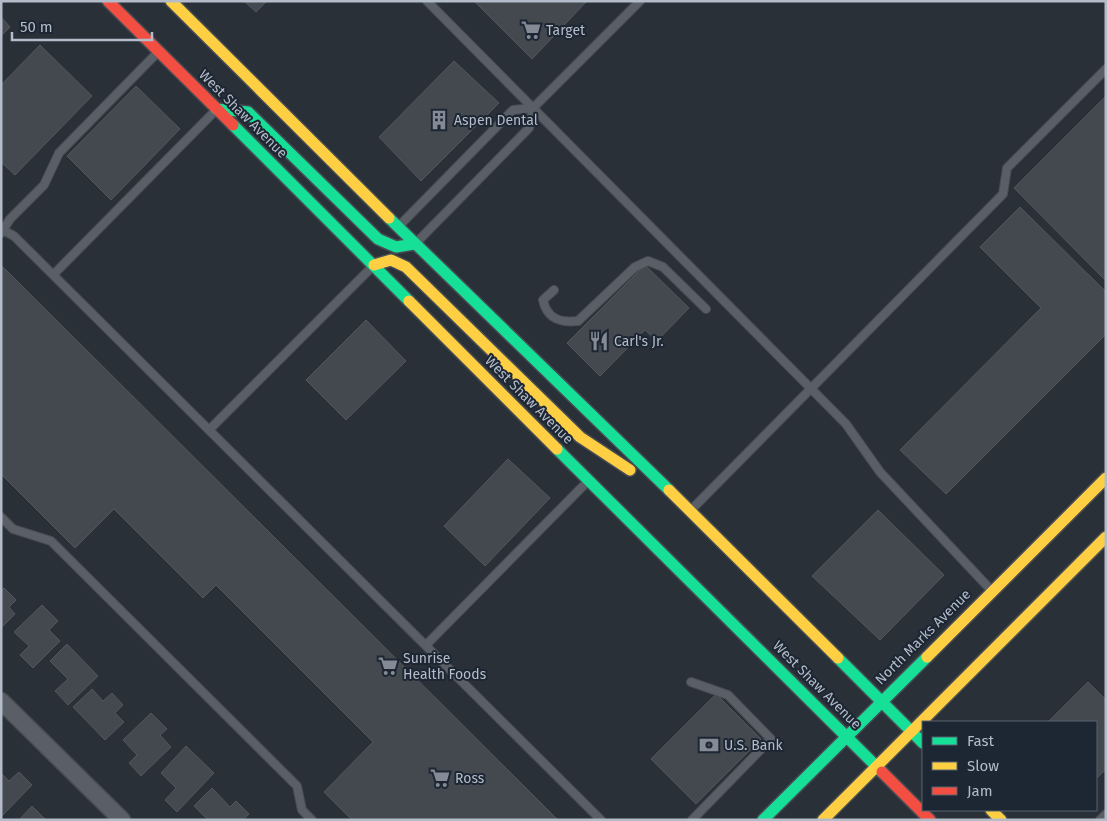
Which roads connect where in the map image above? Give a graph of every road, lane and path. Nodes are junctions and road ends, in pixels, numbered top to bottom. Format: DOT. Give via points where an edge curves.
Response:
graph roads {
  1 [pos="108,1"];
  2 [pos="170,1"];
  3 [pos="427,1"];
  4 [pos="640,1"];
  5 [pos="158,52"];
  6 [pos="1106,69"];
  7 [pos="533,108"];
  8 [pos="216,109"];
  9 [pos="398,227"];
  10 [pos="2,231"];
  11 [pos="414,244"];
  12 [pos="374,266"];
  13 [pos="53,275"];
  14 [pos="554,290"];
  15 [pos="706,309"];
  16 [pos="811,388"];
  17 [pos="209,430"];
  18 [pos="1106,478"];
  19 [pos="588,480"];
  20 [pos="690,511"];
  21 [pos="1,517"];
  22 [pos="1106,537"];
  23 [pos="991,590"];
  24 [pos="426,645"];
  25 [pos="691,682"];
  26 [pos="881,700"];
  27 [pos="1,701"];
  28 [pos="911,731"];
  29 [pos="846,736"];
  30 [pos="922,742"];
  31 [pos="876,766"];
  32 [pos="992,811"];
  33 [pos="1106,814"];
  34 [pos="122,820"];
  35 [pos="312,820"];
  36 [pos="601,820"];
  37 [pos="692,820"];
  38 [pos="763,820"];
  39 [pos="823,820"];
  40 [pos="930,820"];
  41 [pos="1001,820"];
  42 [pos="1100,820"];
  1 -- 5 [label="main road, West Shaw Avenue"];
  2 -- 9 [label="main road, West Shaw Avenue"];
  3 -- 7 [label="lane"];
  4 -- 7 [label="lane"];
  5 -- 8 [label="main road, West Shaw Avenue"];
  5 -- 10 [label="lane" via="59,152 44,185"];
  6 -- 16 [label="lane" via="1008,168 1003,194"];
  7 -- 9 [label="lane" via="514,110"];
  7 -- 11 [label="lane" via="529,128"];
  7 -- 16 [label="lane"];
  8 -- 11 [label="main road" via="248,112 378,239 396,247"];
  8 -- 12 [label="main road, West Shaw Avenue"];
  8 -- 13 [label="lane"];
  9 -- 11 [label="main road, West Shaw Avenue"];
  10 -- 13 [label="lane" via="14,236"];
  11 -- 20 [label="main road, West Shaw Avenue"];
  12 -- 17 [label="lane"];
  12 -- 19 [label="main road, West Shaw Avenue"];
  12 -- 20 [label="main road" via="391,260 406,267 580,437"];
  13 -- 17 [label="lane"];
  14 -- 15 [label="lane" via="543,300 549,315 557,320 578,321 634,267 648,261 663,267"];
  16 -- 20 [label="lane"];
  16 -- 23 [label="lane" via="846,424 880,472"];
  17 -- 24 [label="lane"];
  18 -- 23 [label="main road, North Marks Avenue"];
  19 -- 24 [label="lane"];
  19 -- 29 [label="main road, West Shaw Avenue"];
  20 -- 26 [label="main road, West Shaw Avenue"];
  21 -- 35 [label="lane" via="13,529 51,541 297,786 302,810"];
  22 -- 28 [label="main road"];
  23 -- 26 [label="main road, North Marks Avenue"];
  24 -- 36 [label="lane"];
  25 -- 37 [label="lane" via="728,695 771,740"];
  26 -- 28 [label="main road, West Shaw Avenue"];
  26 -- 29 [label="main road, North Marks Avenue"];
  27 -- 34 [label="street"];
  28 -- 30 [label="main road, West Shaw Avenue"];
  28 -- 31 [label="main road"];
  29 -- 31 [label="main road, West Shaw Avenue"];
  29 -- 38 [label="main road, North Marks Avenue"];
  31 -- 39 [label="main road"];
  31 -- 40 [label="main road, West Shaw Avenue"];
  32 -- 41 [label="main road"];
  33 -- 42 [label="lane"];
}
